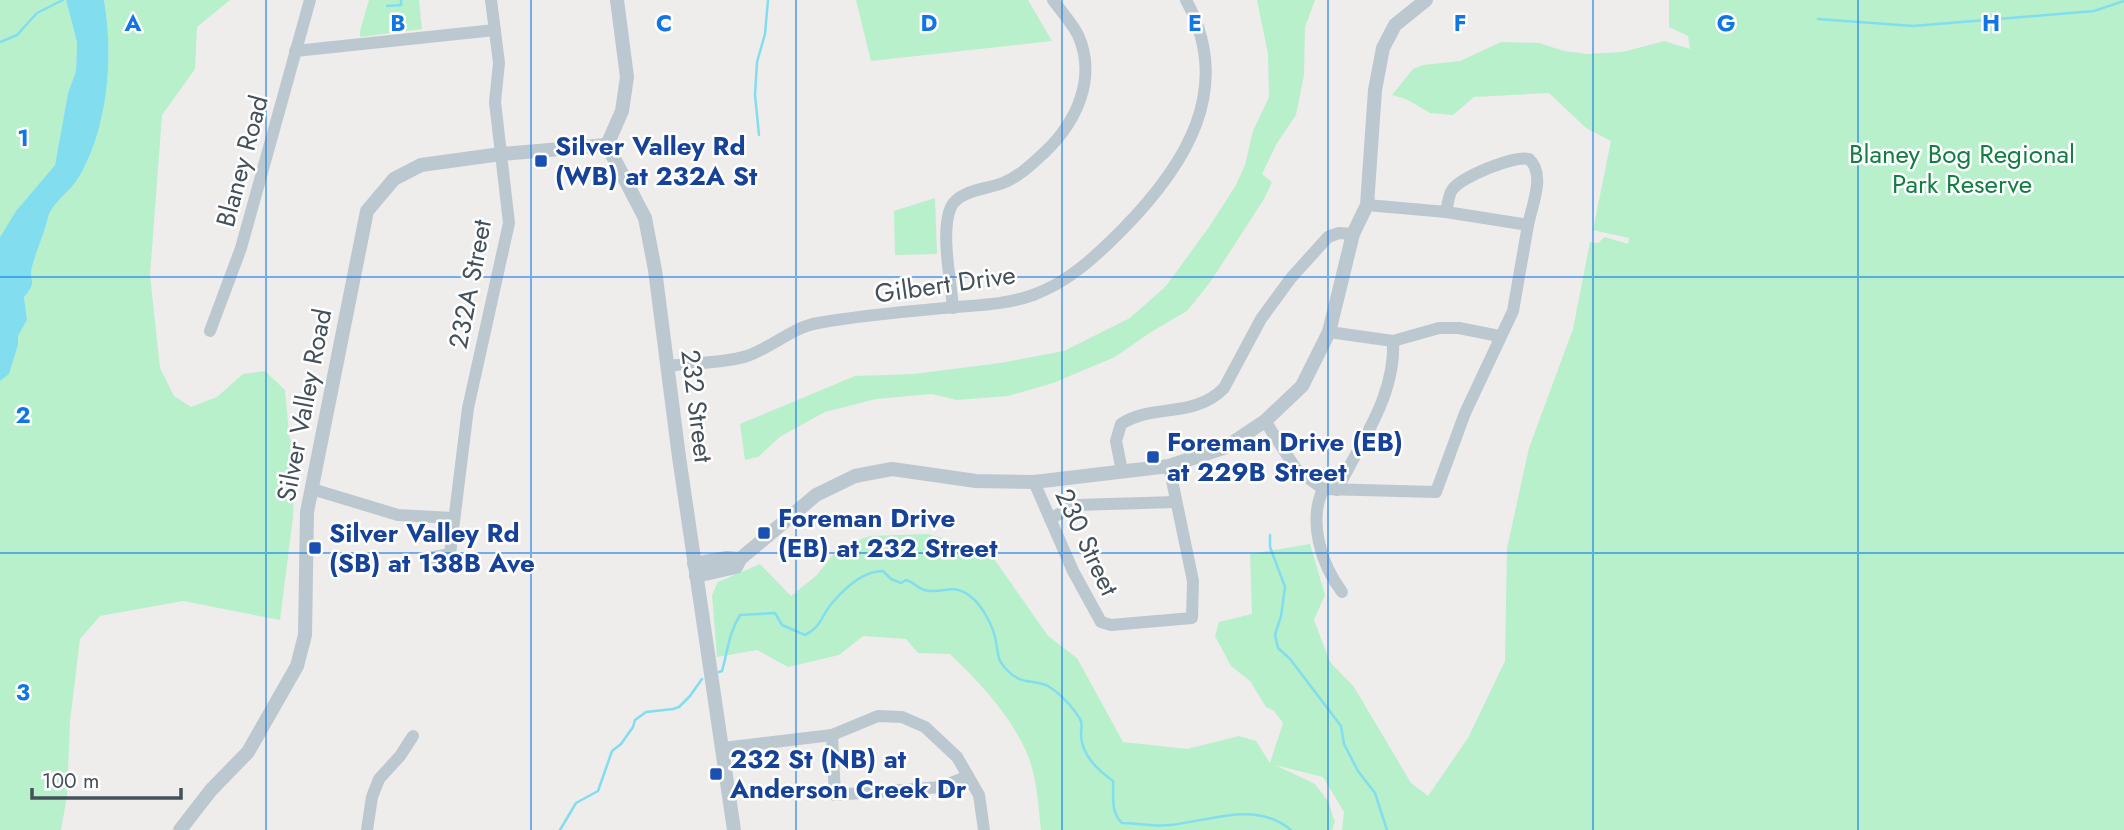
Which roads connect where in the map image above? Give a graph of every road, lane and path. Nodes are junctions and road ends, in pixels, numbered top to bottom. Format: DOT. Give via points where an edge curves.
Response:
graph roads {
  1 [pos="310,0"];
  2 [pos="491,0"];
  3 [pos="617,0"];
  4 [pos="1054,0"];
  5 [pos="1186,0"];
  6 [pos="1426,0"];
  7 [pos="495,30"];
  8 [pos="295,51"];
  9 [pos="607,145"];
  10 [pos="501,154"];
  11 [pos="1367,205"];
  12 [pos="1446,212"];
  13 [pos="1528,225"];
  14 [pos="1353,234"];
  15 [pos="953,308"];
  16 [pos="210,331"];
  17 [pos="1329,332"];
  18 [pos="1499,336"];
  19 [pos="1393,341"];
  20 [pos="668,366"];
  21 [pos="1265,421"];
  22 [pos="1168,466"];
  23 [pos="1122,471"];
  24 [pos="1034,482"];
  25 [pos="312,489"];
  26 [pos="1323,489"];
  27 [pos="1337,490"];
  28 [pos="1176,502"];
  29 [pos="453,518"];
  30 [pos="1050,519"];
  31 [pos="429,558"];
  32 [pos="695,570"];
  33 [pos="1342,592"];
  34 [pos="832,735"];
  35 [pos="413,736"];
  36 [pos="723,748"];
  37 [pos="968,776"];
  38 [pos="180,830"];
  39 [pos="367,830"];
  40 [pos="734,830"];
  41 [pos="985,830"];
  1 -- 8 [label="street, Blaney Road"];
  2 -- 7 [label="street, 232A Street"];
  3 -- 9 [label="street" via="626,85 622,111"];
  4 -- 15 [label="street" via="1078,36 1085,88 1054,144 1028,168 1006,182 961,196 952,205 947,226"];
  5 -- 15 [label="street, Gilbert Drive" via="1205,49 1204,95 1182,157 1151,200 1095,258 1067,279 1035,295 1001,304"];
  6 -- 11 [label="street" via="1395,25 1383,48 1375,90"];
  7 -- 8 [label="street"];
  7 -- 10 [label="street, 232A Street" via="499,68 494,94"];
  8 -- 16 [label="street, Blaney Road" via="242,248"];
  9 -- 10 [label="street, Silver Valley Road"];
  9 -- 20 [label="street, 232 Street" via="645,218"];
  10 -- 25 [label="street, Silver Valley Road" via="421,165 394,179 367,211"];
  10 -- 29 [label="street, 232A Street" via="509,223 468,408"];
  11 -- 12 [label="street"];
  11 -- 14 [label="street"];
  12 -- 13 [label="street"];
  12 -- 13 [label="street" via="1456,186 1523,157 1533,162 1538,173"];
  13 -- 18 [label="street" via="1513,311"];
  14 -- 17 [label="street"];
  14 -- 23 [label="street" via="1328,237 1273,299 1216,396 1196,406 1138,416 1121,424 1116,441"];
  15 -- 20 [label="street, Gilbert Drive" via="816,323 745,357"];
  17 -- 19 [label="street"];
  17 -- 21 [label="street" via="1302,386"];
  18 -- 19 [label="street" via="1439,328"];
  18 -- 27 [label="street" via="1436,492"];
  19 -- 27 [label="street" via="1387,386 1371,428"];
  20 -- 32 [label="street, 232 Street"];
  21 -- 22 [label="street" via="1226,447"];
  21 -- 26 [label="street" via="1296,469"];
  22 -- 23 [label="street"];
  22 -- 28 [label="street"];
  23 -- 24 [label="street"];
  24 -- 30 [label="street, 230 Street"];
  24 -- 32 [label="street" via="976,481 892,469 855,476 816,495 736,567"];
  25 -- 29 [label="street" via="398,515"];
  25 -- 38 [label="street, Silver Valley Road" via="307,512 305,635 297,666 248,752"];
  26 -- 27 [label="street"];
  26 -- 33 [label="street" via="1316,518 1329,575"];
  28 -- 30 [label="street" via="1075,505"];
  28 -- 30 [label="street, 230 Street" via="1193,582 1192,618 1101,622"];
  29 -- 31 [label="street, 232A Street" via="450,554"];
  32 -- 36 [label="street, 232 Street"];
  34 -- 36 [label="street"];
  34 -- 37 [label="street" via="878,716 902,717 925,727 957,757"];
  34 -- 37 [label="street" via="835,795 941,787"];
  35 -- 39 [label="street" via="379,779"];
  36 -- 40 [label="street, 232 Street"];
  37 -- 41 [label="street" via="979,795"];
}
